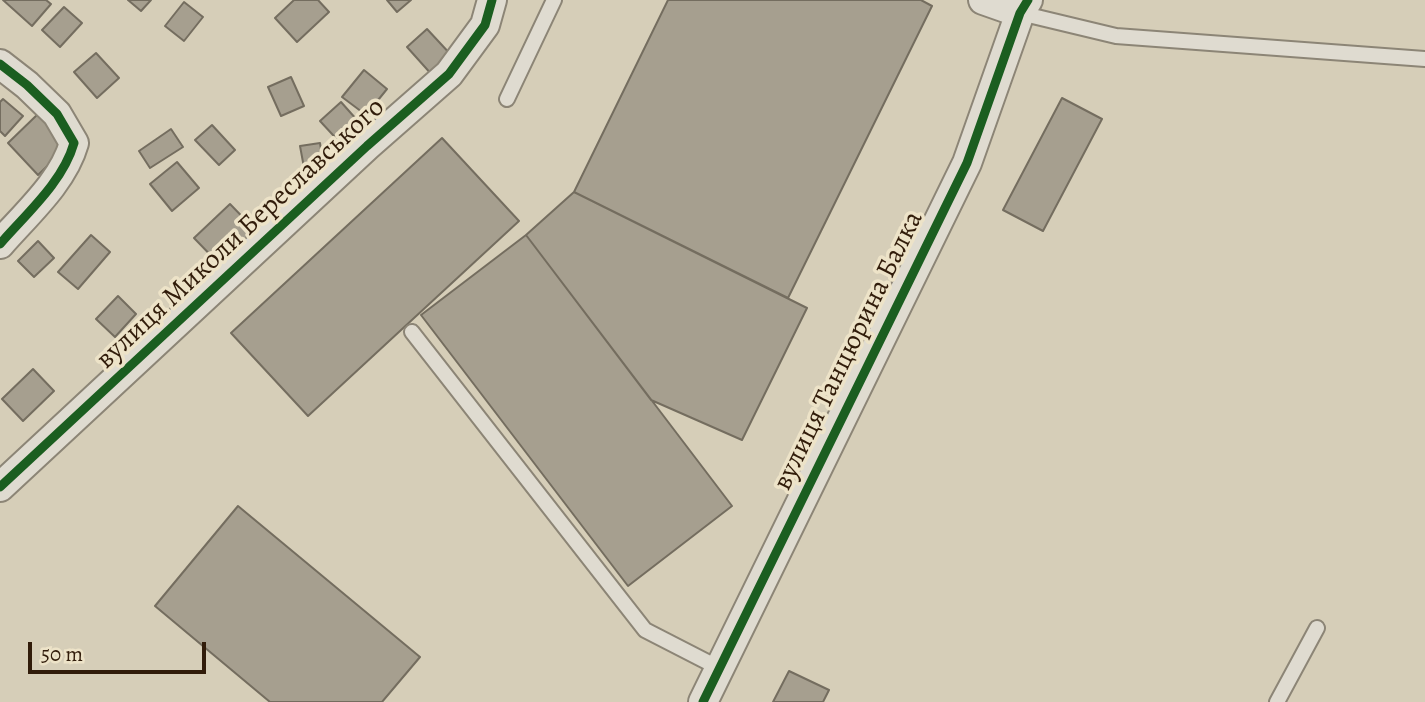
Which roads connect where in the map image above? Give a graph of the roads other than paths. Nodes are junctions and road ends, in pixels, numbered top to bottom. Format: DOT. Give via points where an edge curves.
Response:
graph roads {
  1 [pos="492,0"];
  2 [pos="554,0"];
  3 [pos="983,0"];
  4 [pos="1024,7"];
  5 [pos="1425,59"];
  6 [pos="0,64"];
  7 [pos="507,99"];
  8 [pos="0,244"];
  9 [pos="412,332"];
  10 [pos="0,487"];
  11 [pos="1317,628"];
  12 [pos="719,668"];
  13 [pos="703,702"];
  14 [pos="1276,702"];
  1 -- 10 [label="street, вулиця Миколи Береславського" via="485,25 449,74"];
  2 -- 7 [label="lane"];
  3 -- 4 [label="street"];
  4 -- 5 [label="lane" via="1116,36"];
  4 -- 12 [label="street, вулиця Танцюрина Балка" via="967,163"];
  6 -- 8 [label="street" via="57,114 74,143 55,180"];
  9 -- 12 [label="lane" via="645,630"];
  11 -- 14 [label="lane"];
  12 -- 13 [label="street, вулиця Танцюрина Балка"];
}
